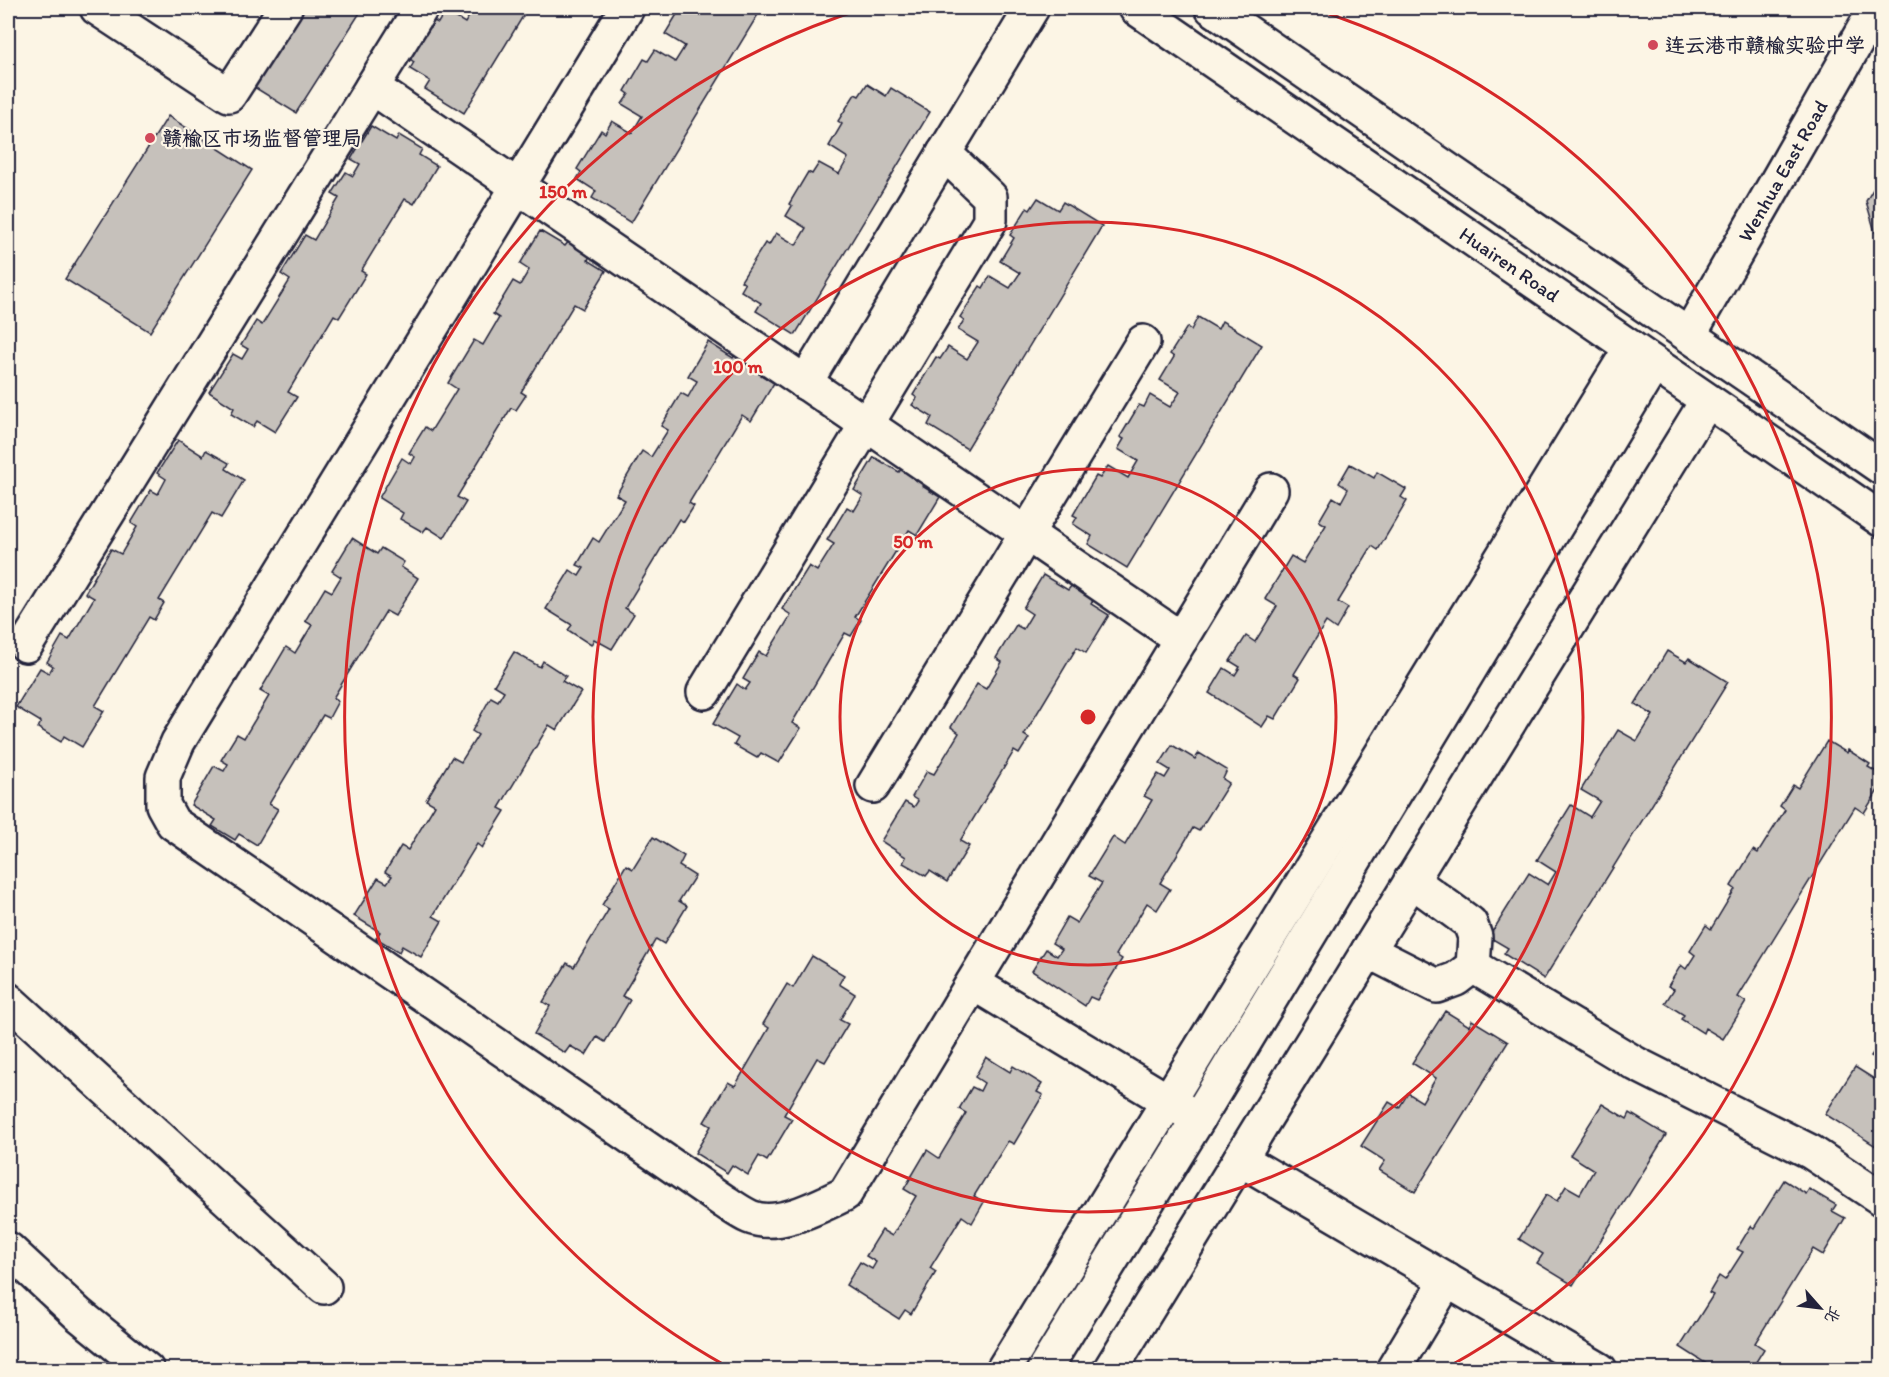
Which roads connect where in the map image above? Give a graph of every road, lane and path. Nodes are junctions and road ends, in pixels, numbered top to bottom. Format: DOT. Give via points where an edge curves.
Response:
graph roads {
  1 [pos="285,8"];
  2 [pos="421,8"];
  3 [pos="627,8"];
  4 [pos="1032,8"];
  5 [pos="1137,8"];
  6 [pos="1212,8"];
  7 [pos="1876,8"];
  8 [pos="112,11"];
  9 [pos="372,87"];
  10 [pos="944,153"];
  11 [pos="517,186"];
  12 [pos="1689,335"];
  13 [pos="1143,342"];
  14 [pos="1643,356"];
  15 [pos="805,383"];
  16 [pos="1707,401"];
  17 [pos="866,424"];
  18 [pos="1881,468"];
  19 [pos="1271,490"];
  20 [pos="1881,520"];
  21 [pos="1027,534"];
  22 [pos="1181,639"];
  23 [pos="26,645"];
  24 [pos="704,692"];
  25 [pos="873,786"];
  26 [pos="1411,880"];
  27 [pos="1368,951"];
  28 [pos="1473,966"];
  29 [pos="973,983"];
  30 [pos="12,1012"];
  31 [pos="1168,1101"];
  32 [pos="1198,1119"];
  33 [pos="1239,1159"];
  34 [pos="1881,1199"];
  35 [pos="8,1249"];
  36 [pos="1447,1280"];
  37 [pos="324,1287"];
  38 [pos="78,1314"];
  39 [pos="116,1370"];
  40 [pos="147,1370"];
  41 [pos="1003,1370"];
  42 [pos="1044,1370"];
  43 [pos="1110,1370"];
  44 [pos="1393,1370"];
  45 [pos="1600,1370"];
  1 -- 8 [label="main road" via="229,95"];
  2 -- 9 [label="main road"];
  3 -- 11 [label="main road"];
  4 -- 10 [label="main road"];
  5 -- 14 [label="main road, Huairen Road"];
  6 -- 12 [label="main road"];
  7 -- 12 [label="main road, Wenhua East Road"];
  9 -- 11 [label="main road"];
  9 -- 23 [label="main road"];
  10 -- 15 [label="main road"];
  10 -- 17 [label="main road" via="990,197 990,221"];
  11 -- 15 [label="main road"];
  11 -- 29 [label="main road" via="178,742 163,777 163,805 173,823 725,1202 765,1221 807,1212 845,1194"];
  12 -- 18 [label="main road"];
  13 -- 21 [label="main road"];
  14 -- 16 [label="main road, Huairen Road"];
  14 -- 31 [label="main road"];
  14 -- 32 [label="main road"];
  15 -- 17 [label="main road"];
  16 -- 20 [label="main road, Huairen Road"];
  16 -- 26 [label="main road"];
  17 -- 21 [label="main road"];
  17 -- 24 [label="main road"];
  19 -- 22 [label="main road"];
  21 -- 22 [label="main road"];
  21 -- 25 [label="main road"];
  22 -- 29 [label="main road"];
  26 -- 27 [label="main road"];
  26 -- 28 [label="main road" via="1470,923 1475,937"];
  27 -- 28 [label="main road" via="1437,987"];
  27 -- 33 [label="main road"];
  28 -- 34 [label="main road" via="1636,1064 1810,1152"];
  29 -- 31 [label="main road"];
  30 -- 37 [label="main road"];
  31 -- 32 [label="main road"];
  31 -- 41 [label="main road"];
  32 -- 42 [label="main road"];
  33 -- 36 [label="main road"];
  33 -- 43 [label="main road"];
  35 -- 38 [label="main road"];
  36 -- 44 [label="main road"];
  36 -- 45 [label="main road"];
  38 -- 39 [label="main road"];
  38 -- 40 [label="main road"];
}
